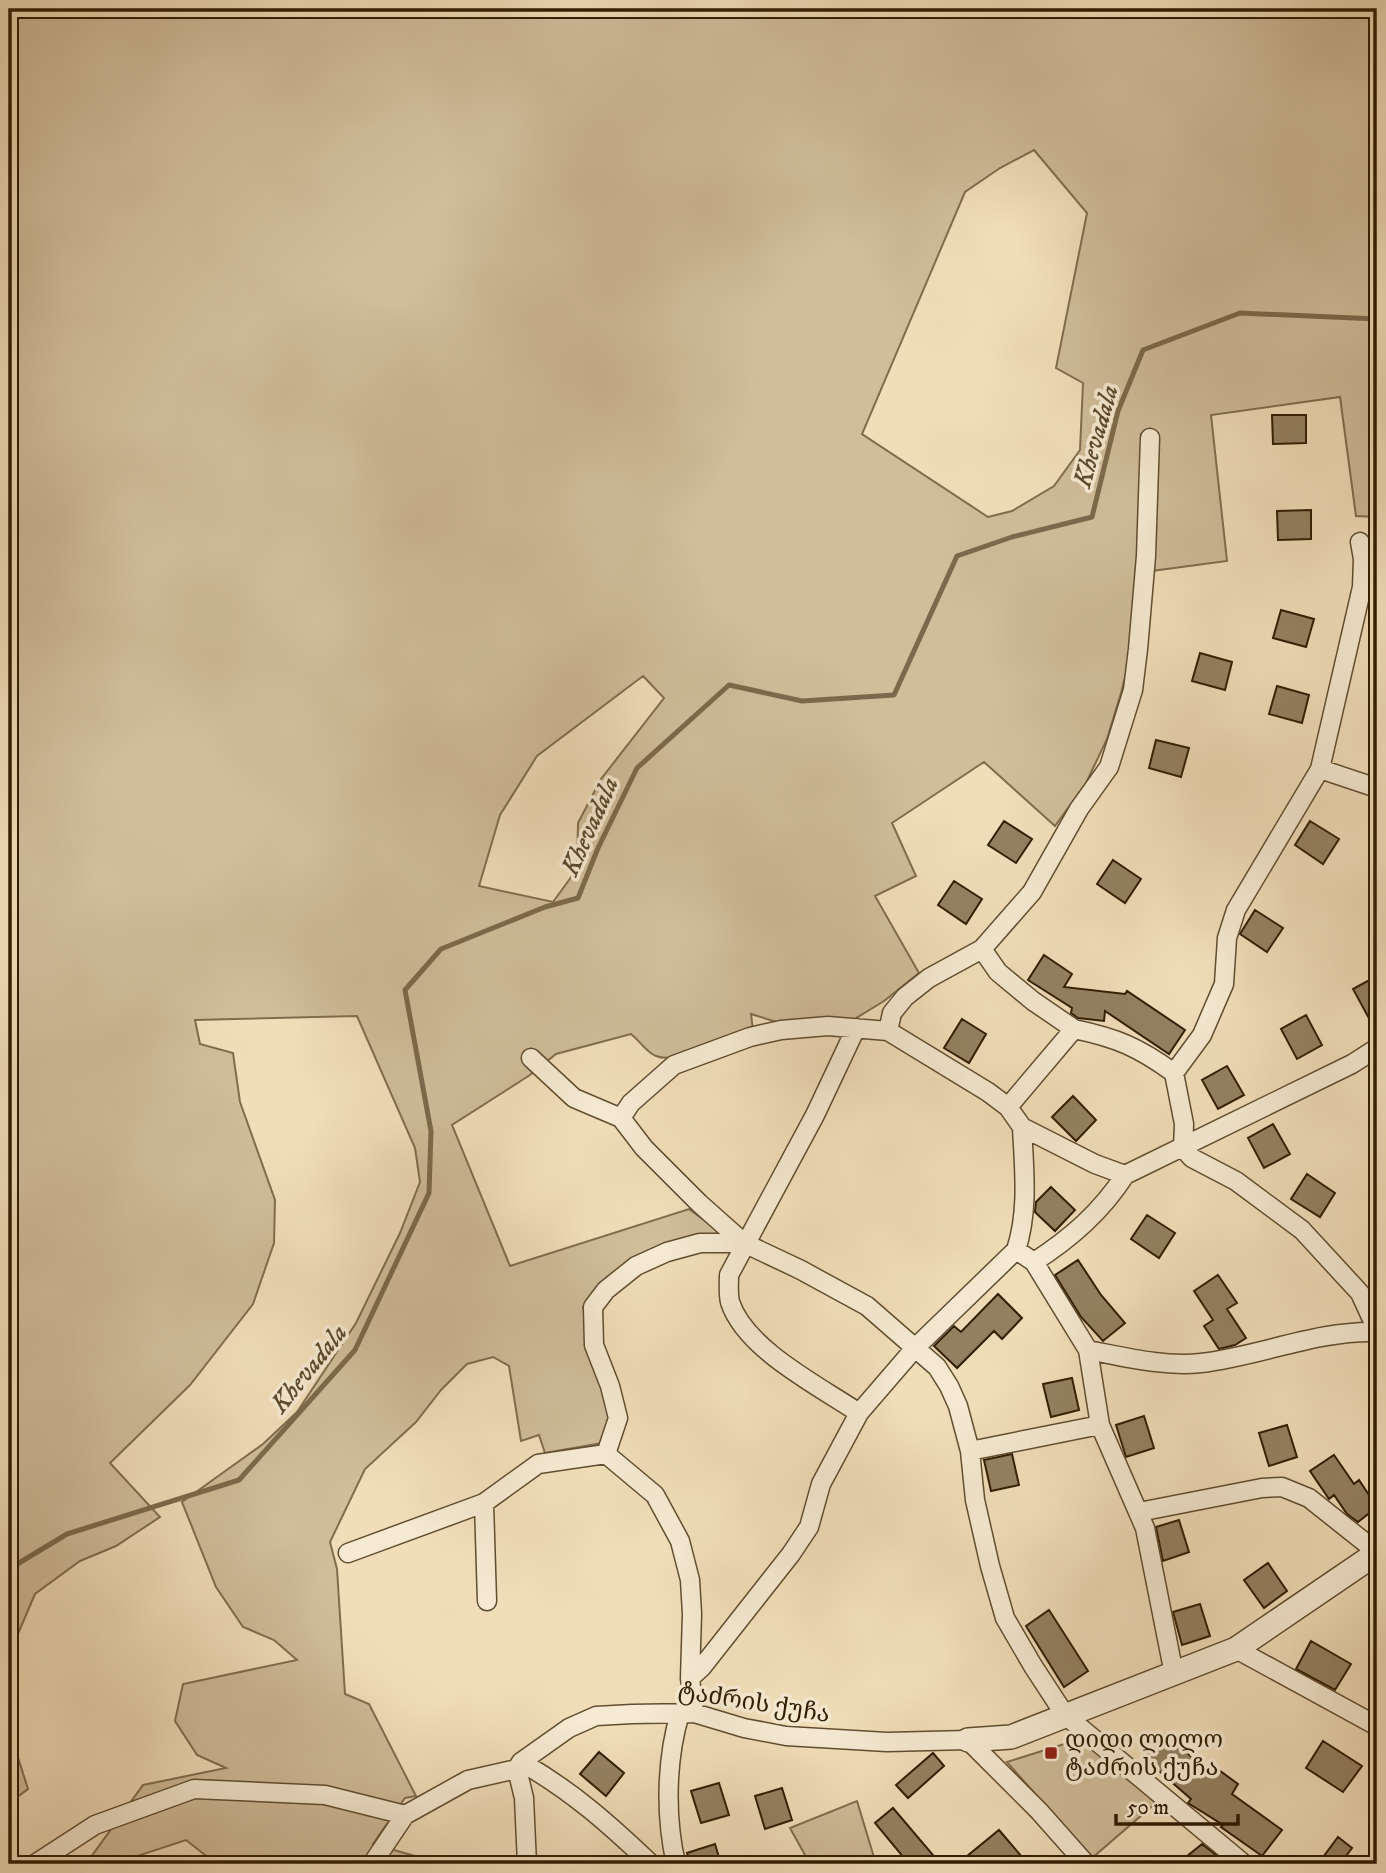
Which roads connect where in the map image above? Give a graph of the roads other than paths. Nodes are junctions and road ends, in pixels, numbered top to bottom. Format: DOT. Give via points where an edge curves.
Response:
graph roads {
  1 [pos="1150,439"];
  2 [pos="1360,542"];
  3 [pos="1320,769"];
  4 [pos="1377,788"];
  5 [pos="982,949"];
  6 [pos="856,1028"];
  7 [pos="1074,1029"];
  8 [pos="888,1031"];
  9 [pos="1377,1048"];
  10 [pos="531,1058"];
  11 [pos="1174,1073"];
  12 [pos="1008,1107"];
  13 [pos="621,1118"];
  14 [pos="1022,1127"];
  15 [pos="1183,1148"];
  16 [pos="1125,1175"];
  17 [pos="744,1243"];
  18 [pos="1016,1250"];
  19 [pos="1034,1262"];
  20 [pos="1377,1331"];
  21 [pos="915,1348"];
  22 [pos="1088,1350"];
  23 [pos="859,1413"];
  24 [pos="1100,1425"];
  25 [pos="970,1451"];
  26 [pos="607,1454"];
  27 [pos="484,1503"];
  28 [pos="1139,1512"];
  29 [pos="348,1553"];
  30 [pos="1377,1553"];
  31 [pos="487,1601"];
  32 [pos="1236,1648"];
  33 [pos="1174,1674"];
  34 [pos="690,1678"];
  35 [pos="687,1713"];
  36 [pos="1065,1715"];
  37 [pos="1377,1726"];
  38 [pos="968,1740"];
  39 [pos="519,1766"];
  40 [pos="405,1815"];
  41 [pos="1083,1863"];
  42 [pos="35,1864"];
  43 [pos="372,1864"];
  44 [pos="527,1864"];
  45 [pos="650,1864"];
  46 [pos="676,1864"];
  47 [pos="1244,1864"];
  1 -- 5 [label="street" via="1146,556 1133,690 1108,768 1031,892"];
  2 -- 3 [label="street" via="1362,587"];
  3 -- 4 [label="street"];
  3 -- 11 [label="street" via="1236,910 1227,938 1224,984 1202,1035"];
  5 -- 7 [label="street" via="998,972"];
  5 -- 8 [label="street" via="905,997 891,1013"];
  6 -- 8 [label="street"];
  6 -- 13 [label="street" via="781,1030 709,1051 674,1065 631,1103"];
  6 -- 17 [label="street" via="815,1115"];
  7 -- 11 [label="street" via="1109,1036 1143,1051"];
  7 -- 12 [label="street"];
  8 -- 12 [label="street"];
  9 -- 15 [label="street"];
  10 -- 13 [label="street" via="574,1098"];
  11 -- 15 [label="street" via="1184,1124"];
  12 -- 14 [label="street"];
  13 -- 17 [label="street" via="699,1203"];
  14 -- 16 [label="street"];
  14 -- 18 [label="street" via="1024,1214"];
  15 -- 16 [label="street"];
  15 -- 20 [label="street" via="1302,1230 1360,1293"];
  16 -- 19 [label="street" via="1092,1218"];
  17 -- 21 [label="street" via="867,1306"];
  17 -- 23 [label="street" via="729,1275 730,1300 741,1323 763,1349"];
  17 -- 26 [label="street" via="700,1243 667,1252 636,1266 593,1307 594,1345 618,1418"];
  18 -- 19 [label="street"];
  18 -- 21 [label="street"];
  19 -- 22 [label="street"];
  20 -- 22 [label="street" via="1327,1336 1199,1363 1149,1362"];
  21 -- 23 [label="street"];
  21 -- 25 [label="street" via="950,1386"];
  22 -- 24 [label="street"];
  23 -- 34 [label="street" via="821,1484 809,1527"];
  24 -- 25 [label="street"];
  24 -- 28 [label="street"];
  25 -- 36 [label="street" via="975,1500 1005,1618"];
  26 -- 27 [label="street" via="538,1464"];
  26 -- 34 [label="street" via="655,1495 680,1541 690,1580"];
  27 -- 29 [label="street"];
  27 -- 31 [label="street"];
  28 -- 30 [label="street" via="1282,1487 1309,1498"];
  28 -- 33 [label="street"];
  30 -- 32 [label="street"];
  32 -- 33 [label="street"];
  32 -- 37 [label="street"];
  33 -- 36 [label="street"];
  34 -- 35 [label="street"];
  35 -- 38 [label="street, ტაძრის ქუჩა" via="786,1736 887,1742"];
  35 -- 39 [label="street, ტაძრის ქუჩა" via="596,1716 569,1728"];
  35 -- 46 [label="street" via="675,1729 668,1804"];
  36 -- 38 [label="street" via="1011,1738"];
  36 -- 47 [label="street"];
  38 -- 41 [label="street"];
  39 -- 40 [label="street, ტაძრის ქუჩა" via="468,1780"];
  39 -- 44 [label="street"];
  39 -- 45 [label="street" via="551,1779 604,1819"];
  40 -- 42 [label="street" via="325,1794 194,1789 95,1825"];
  40 -- 43 [label="street"];
}
